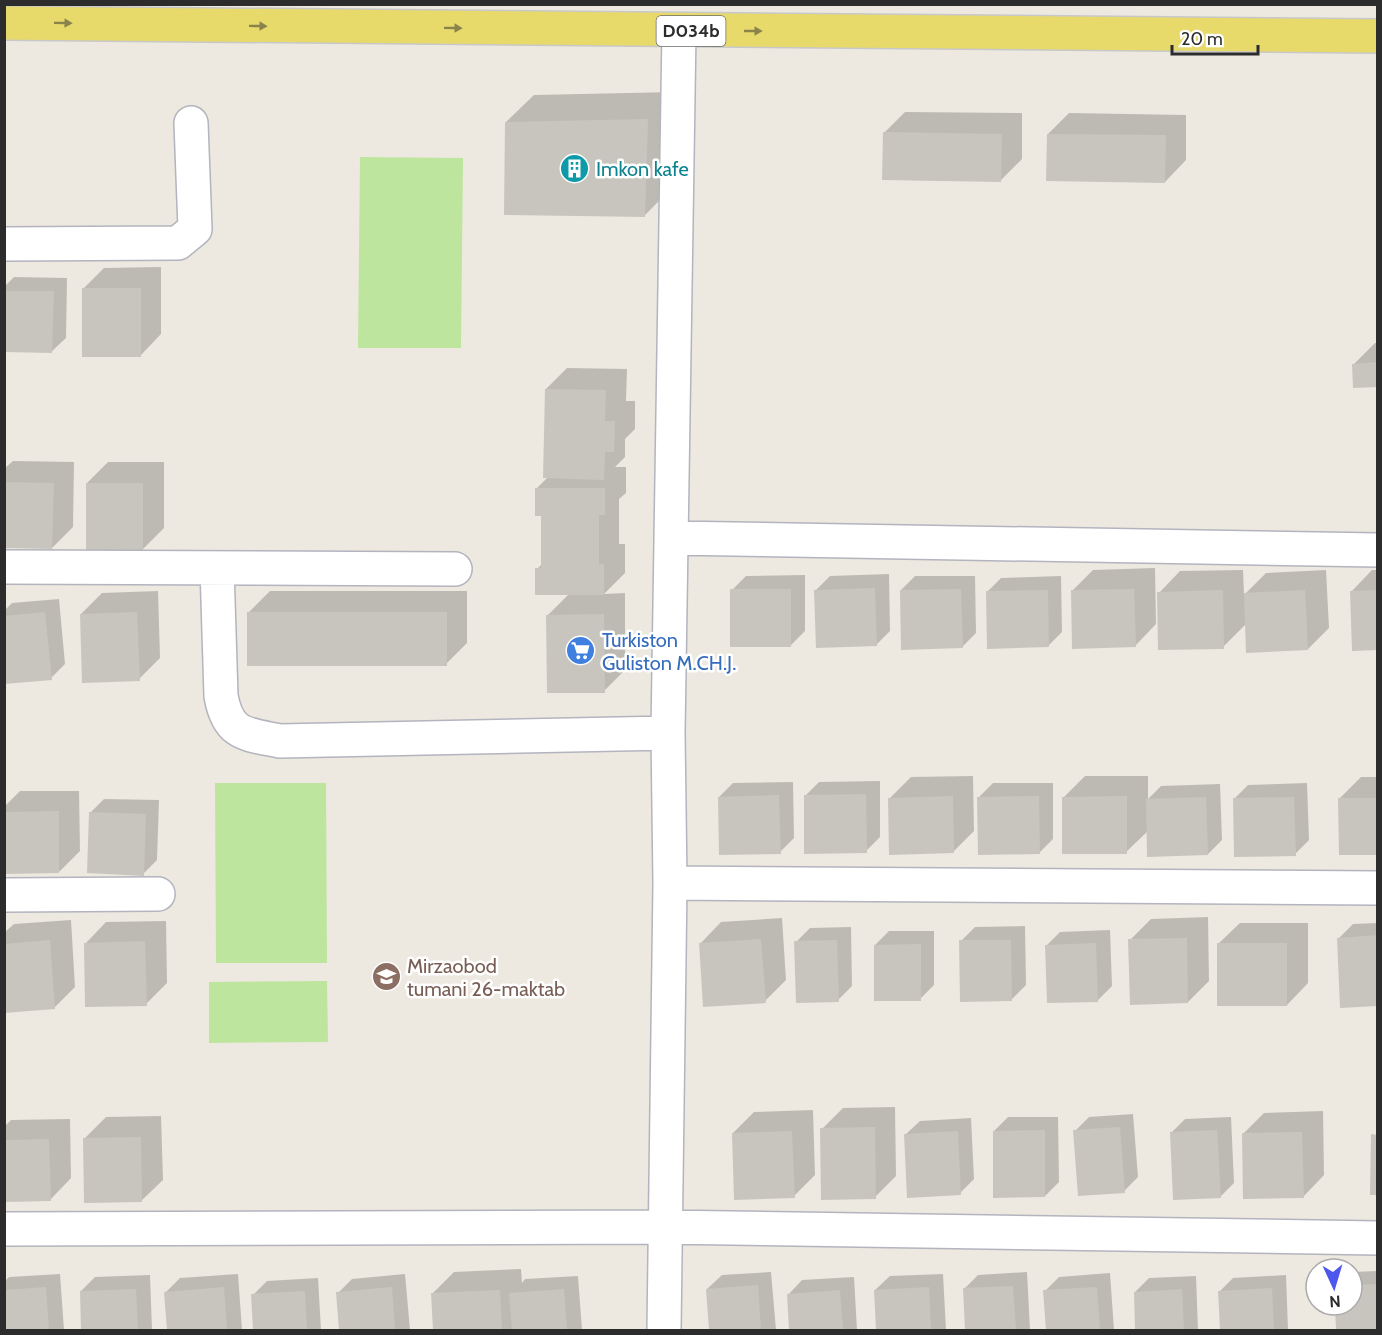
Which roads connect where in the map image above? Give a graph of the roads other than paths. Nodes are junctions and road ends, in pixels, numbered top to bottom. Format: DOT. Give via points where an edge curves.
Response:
graph roads {
  1 [pos="4,23"];
  2 [pos="679,31"];
  3 [pos="1377,36"];
  4 [pos="191,123"];
  5 [pos="4,244"];
  6 [pos="672,538"];
  7 [pos="1377,550"];
  8 [pos="4,567"];
  9 [pos="218,568"];
  10 [pos="455,569"];
  11 [pos="668,733"];
  12 [pos="670,883"];
  13 [pos="1377,888"];
  14 [pos="158,894"];
  15 [pos="4,895"];
  16 [pos="664,1227"];
  17 [pos="4,1229"];
  18 [pos="1377,1238"];
  19 [pos="664,1330"];
  1 -- 2 [label="main road, D034b, one-way"];
  2 -- 3 [label="main road, D034b, one-way"];
  2 -- 6 [label="street"];
  4 -- 5 [label="street" via="195,229 178,243"];
  6 -- 7 [label="street"];
  6 -- 11 [label="street"];
  8 -- 9 [label="street"];
  9 -- 10 [label="street"];
  9 -- 11 [label="street" via="221,696 224,716 242,733 280,741"];
  11 -- 12 [label="street"];
  12 -- 13 [label="street"];
  12 -- 16 [label="street"];
  14 -- 15 [label="street"];
  16 -- 17 [label="street"];
  16 -- 18 [label="street"];
  16 -- 19 [label="street"];
}
